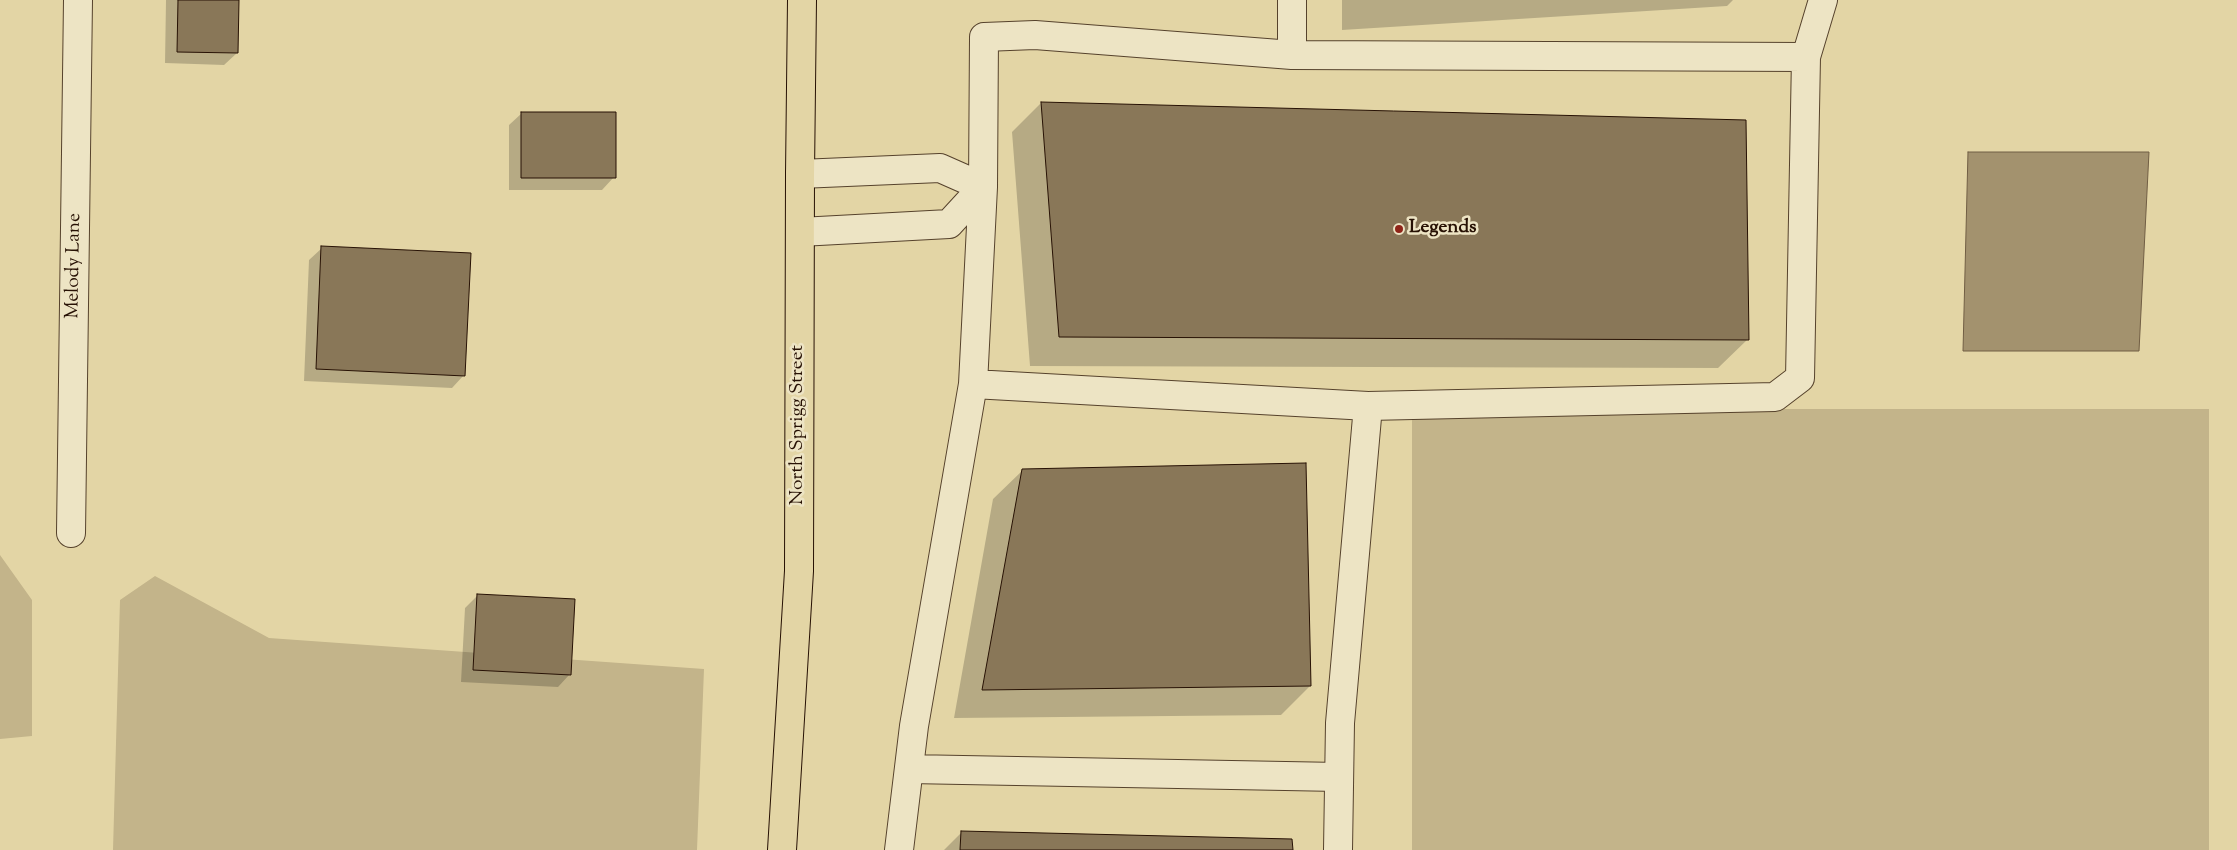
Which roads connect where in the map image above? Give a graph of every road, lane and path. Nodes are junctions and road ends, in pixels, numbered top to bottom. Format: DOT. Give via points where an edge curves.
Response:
graph roads {
  1 [pos="78,0"];
  2 [pos="802,0"];
  3 [pos="1292,0"];
  4 [pos="1823,0"];
  5 [pos="1292,55"];
  6 [pos="1806,56"];
  7 [pos="800,174"];
  8 [pos="984,187"];
  9 [pos="800,232"];
  10 [pos="973,384"];
  11 [pos="1368,406"];
  12 [pos="71,533"];
  13 [pos="909,769"];
  14 [pos="1339,777"];
  15 [pos="782,850"];
  16 [pos="899,850"];
  17 [pos="1338,850"];
  1 -- 12 [label="street, Melody Lane"];
  2 -- 7 [label="main road, North Sprigg Street"];
  3 -- 5 [label="street"];
  4 -- 6 [label="street"];
  5 -- 6 [label="street"];
  5 -- 8 [label="street" via="1035,35 984,37"];
  6 -- 11 [label="street" via="1800,378 1775,397"];
  7 -- 8 [label="street" via="940,168"];
  7 -- 9 [label="main road, North Sprigg Street"];
  8 -- 9 [label="street" via="949,224"];
  8 -- 10 [label="street"];
  9 -- 15 [label="main road, North Sprigg Street" via="799,571"];
  10 -- 11 [label="street"];
  10 -- 13 [label="street"];
  11 -- 14 [label="street" via="1340,723"];
  13 -- 14 [label="street"];
  13 -- 16 [label="street"];
  14 -- 17 [label="street"];
}
